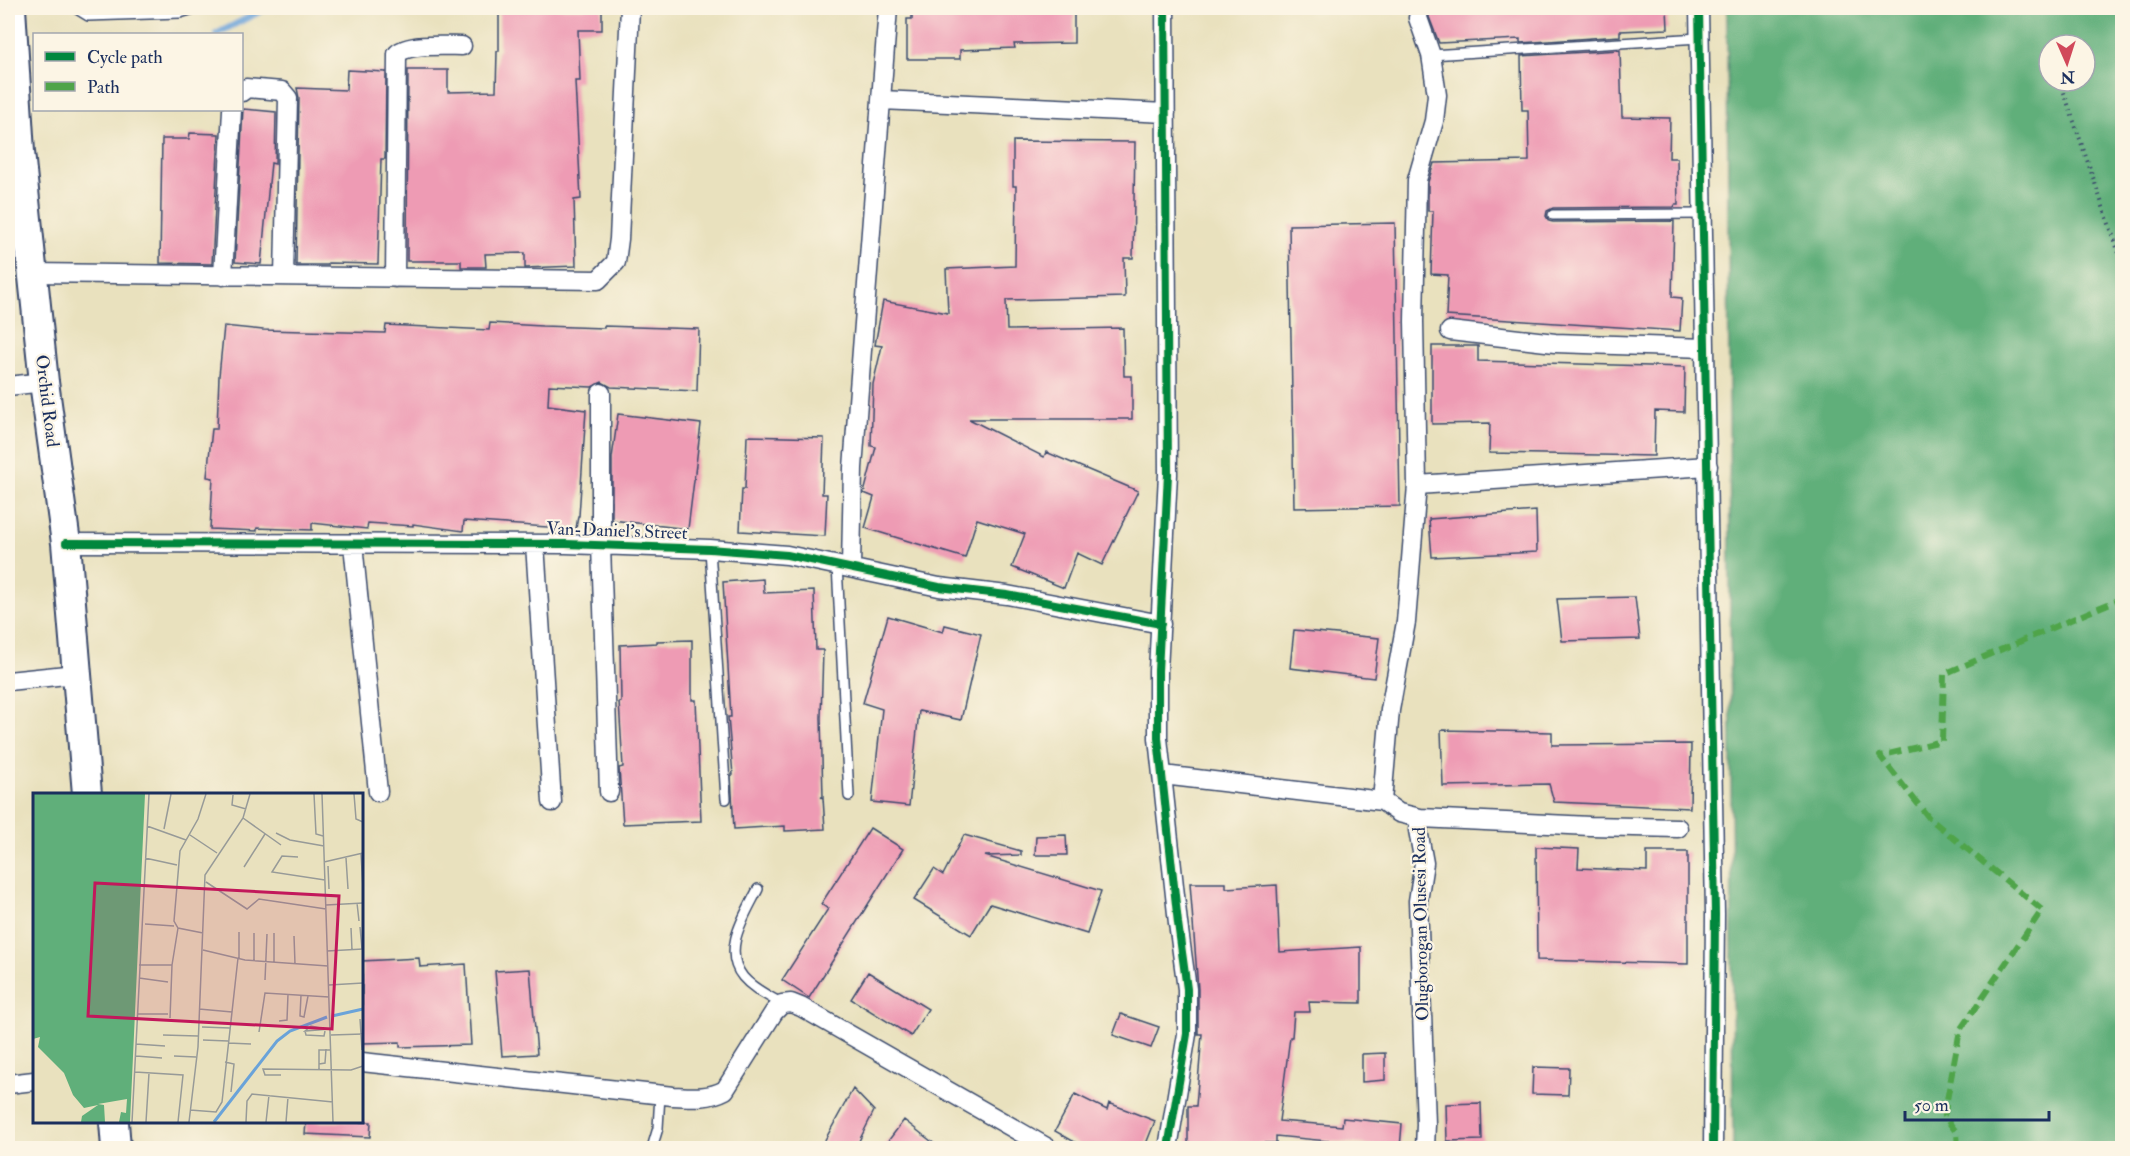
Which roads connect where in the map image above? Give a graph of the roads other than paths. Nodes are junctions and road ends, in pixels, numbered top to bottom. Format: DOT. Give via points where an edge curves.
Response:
graph roads {
  1 [pos="11,8"];
  2 [pos="75,8"];
  3 [pos="197,8"];
  4 [pos="630,8"];
  5 [pos="888,8"];
  6 [pos="1166,8"];
  7 [pos="1699,8"];
  8 [pos="1418,18"];
  9 [pos="1700,38"];
  10 [pos="462,46"];
  11 [pos="1431,55"];
  12 [pos="243,91"];
  13 [pos="881,100"];
  14 [pos="232,111"];
  15 [pos="1166,113"];
  16 [pos="1703,214"];
  17 [pos="1553,215"];
  18 [pos="32,273"];
  19 [pos="223,276"];
  20 [pos="284,276"];
  21 [pos="395,278"];
  22 [pos="1450,332"];
  23 [pos="1705,348"];
  24 [pos="44,382"];
  25 [pos="8,386"];
  26 [pos="601,393"];
  27 [pos="1708,466"];
  28 [pos="1417,485"];
  29 [pos="66,543"];
  30 [pos="353,544"];
  31 [pos="536,544"];
  32 [pos="601,545"];
  33 [pos="711,549"];
  34 [pos="844,566"];
  35 [pos="1161,624"];
  36 [pos="76,674"];
  37 [pos="8,681"];
  38 [pos="1163,776"];
  39 [pos="378,792"];
  40 [pos="609,792"];
  41 [pos="87,793"];
  42 [pos="849,796"];
  43 [pos="726,799"];
  44 [pos="1382,801"];
  45 [pos="552,802"];
  46 [pos="1420,818"];
  47 [pos="1678,828"];
  48 [pos="758,889"];
  49 [pos="782,1004"];
  50 [pos="363,1062"];
  51 [pos="33,1081"];
  52 [pos="8,1084"];
  53 [pos="660,1095"];
  54 [pos="114,1123"];
  55 [pos="116,1149"];
  56 [pos="652,1149"];
  57 [pos="1048,1149"];
  58 [pos="1167,1149"];
  59 [pos="1425,1149"];
  60 [pos="1713,1149"];
  1 -- 18 [label="main road, Orchid Road"];
  2 -- 3 [label="lane" via="88,16 180,13"];
  4 -- 21 [label="street" via="616,262 598,280"];
  5 -- 13 [label="street"];
  6 -- 15 [label="street"];
  7 -- 9 [label="street"];
  8 -- 11 [label="street"];
  9 -- 11 [label="lane"];
  9 -- 16 [label="street"];
  10 -- 21 [label="street" via="410,48 397,54"];
  11 -- 28 [label="street" via="1437,95 1434,121 1417,180 1414,321"];
  12 -- 20 [label="street" via="282,91 288,98"];
  13 -- 15 [label="street"];
  13 -- 34 [label="street"];
  14 -- 19 [label="street"];
  15 -- 35 [label="street" via="1168,474"];
  16 -- 17 [label="lane"];
  16 -- 23 [label="street"];
  18 -- 19 [label="street"];
  18 -- 24 [label="main road, Orchid Road"];
  19 -- 20 [label="street"];
  20 -- 21 [label="street"];
  22 -- 23 [label="street" via="1555,343"];
  23 -- 27 [label="street"];
  24 -- 25 [label="street"];
  24 -- 29 [label="main road, Orchid Road"];
  26 -- 32 [label="street"];
  27 -- 28 [label="street"];
  27 -- 60 [label="street" via="1715,914"];
  28 -- 44 [label="street" via="1406,622 1390,710"];
  29 -- 30 [label="street, Van-Daniel’s Street"];
  29 -- 36 [label="main road, Orchid Road"];
  30 -- 31 [label="street, Van-Daniel’s Street"];
  30 -- 39 [label="street"];
  31 -- 32 [label="street, Van-Daniel’s Street"];
  31 -- 45 [label="street"];
  32 -- 33 [label="street, Van-Daniel’s Street"];
  32 -- 40 [label="street"];
  33 -- 34 [label="street, Van-Daniel’s Street" via="787,555"];
  33 -- 43 [label="lane"];
  34 -- 35 [label="street, Van-Daniel’s Street" via="939,587 1007,595"];
  34 -- 42 [label="lane"];
  35 -- 38 [label="street" via="1158,738"];
  36 -- 37 [label="street"];
  36 -- 41 [label="main road, Orchid Road"];
  38 -- 44 [label="street, Olugborogan Olusesi Road"];
  38 -- 58 [label="street" via="1187,989 1187,1034"];
  44 -- 46 [label="street, Olugborogan Olusesi Road" via="1400,813"];
  46 -- 47 [label="street"];
  46 -- 59 [label="street, Olugborogan Olusesi Road" via="1418,830 1424,863 1418,900"];
  48 -- 49 [label="lane" via="739,927 735,964 755,988"];
  49 -- 53 [label="street" via="725,1090 704,1097"];
  49 -- 57 [label="street" via="801,1007"];
  50 -- 53 [label="street"];
  51 -- 52 [label="street"];
  53 -- 56 [label="lane"];
  54 -- 55 [label="main road"];
}
